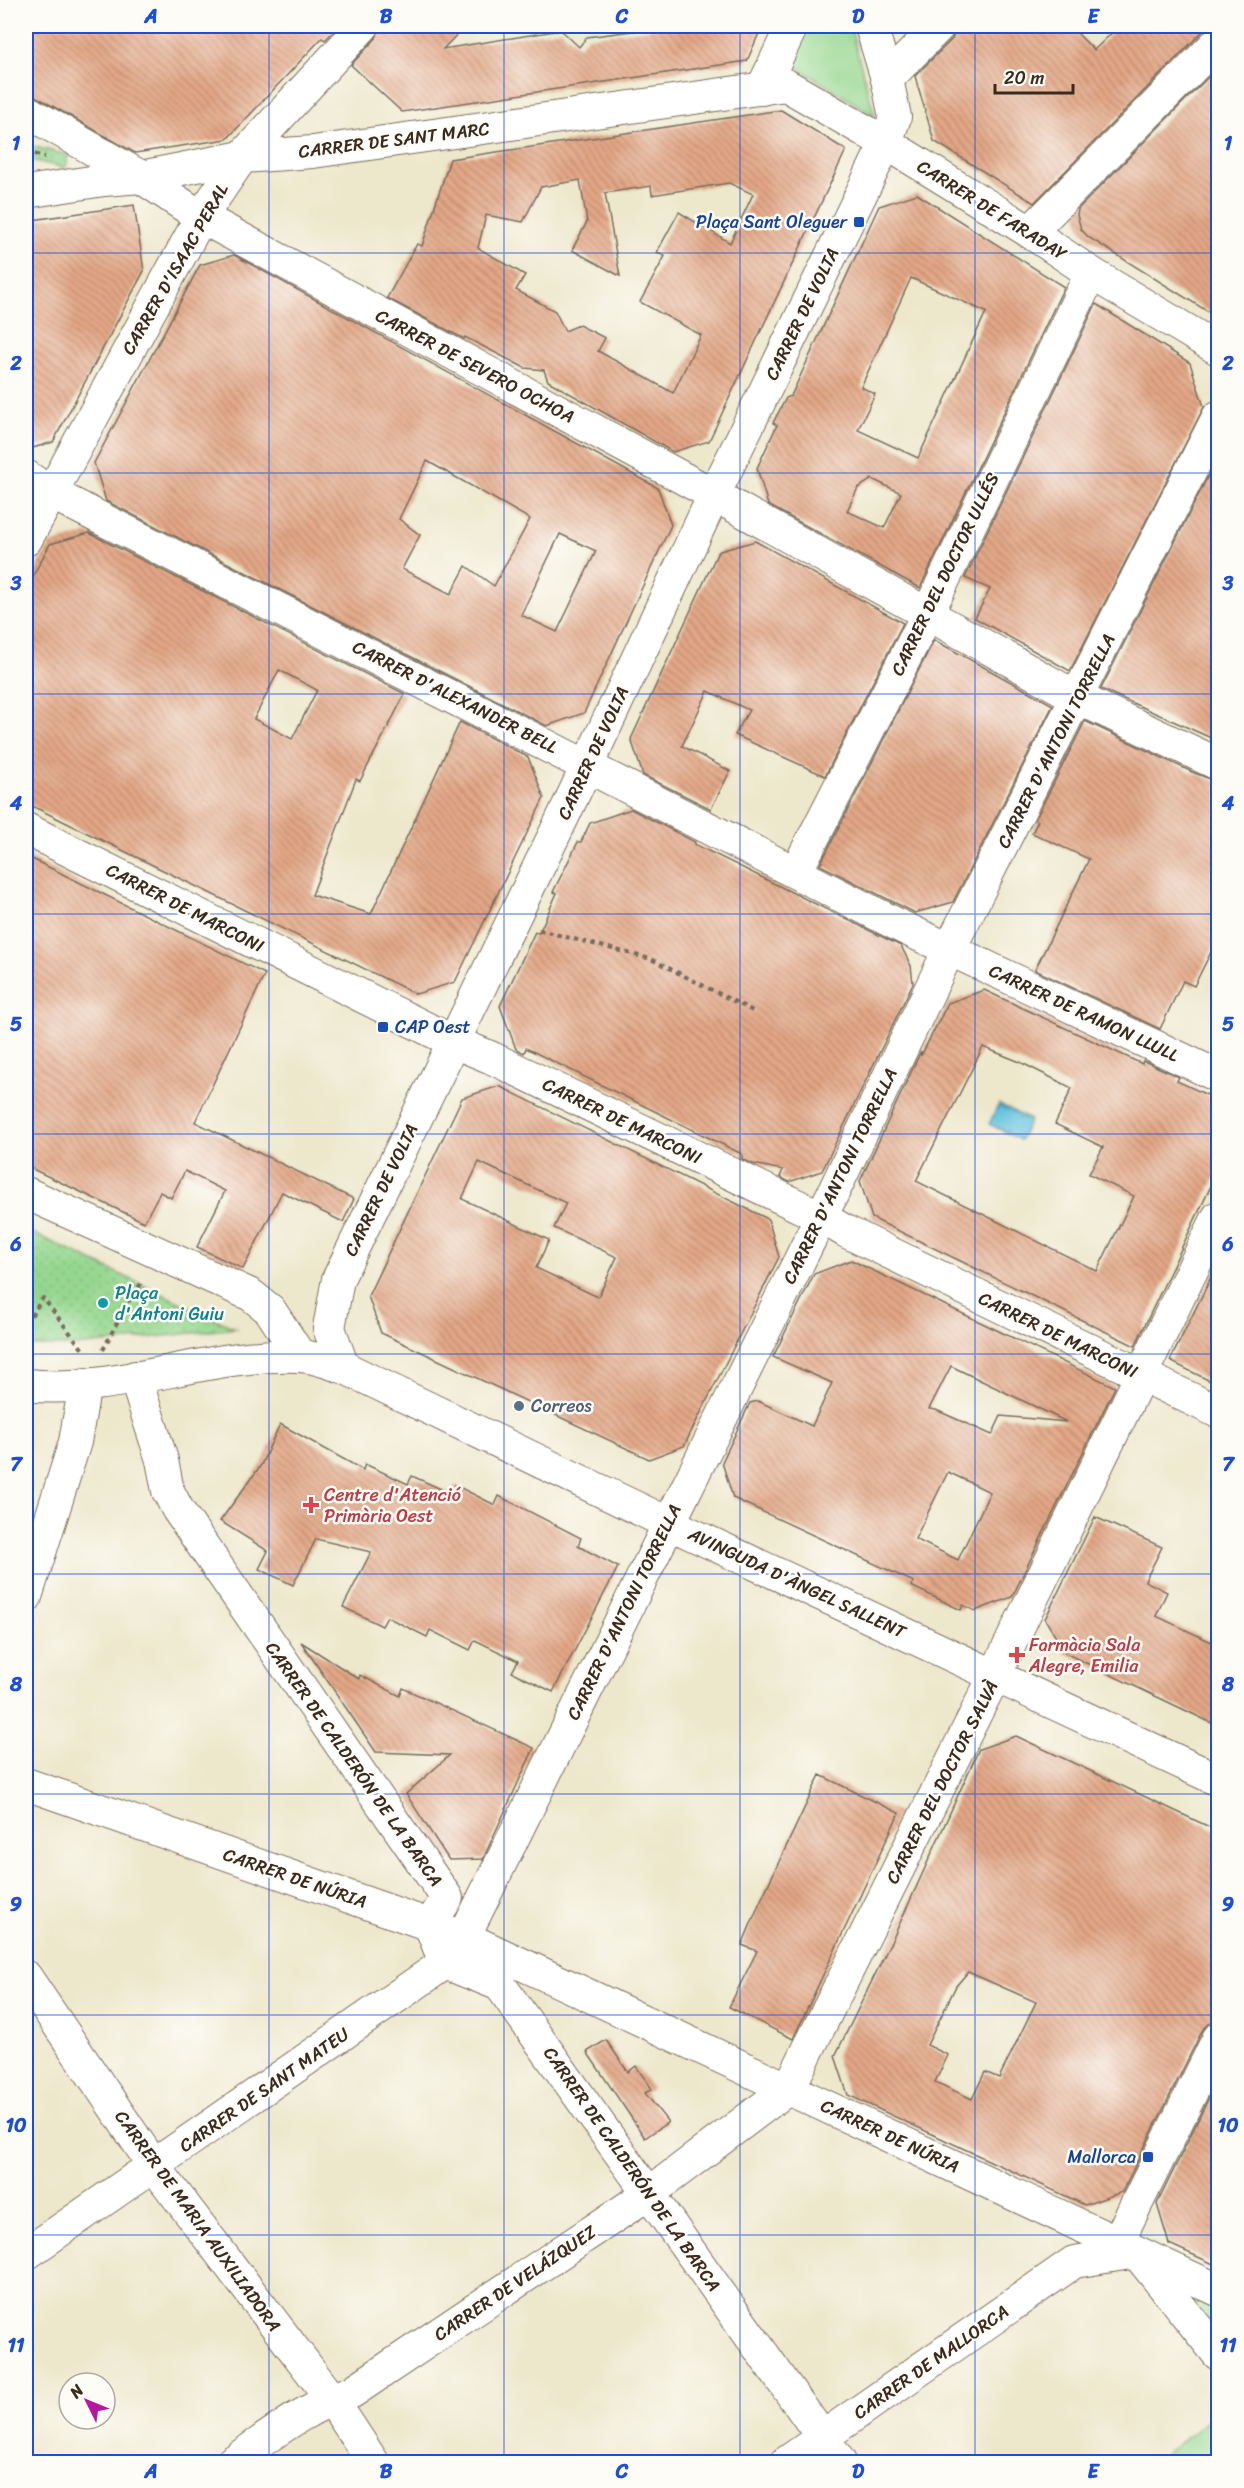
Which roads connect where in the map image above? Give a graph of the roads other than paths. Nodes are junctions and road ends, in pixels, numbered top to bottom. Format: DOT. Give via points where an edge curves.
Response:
graph roads {
  1 [pos="363,26"];
  2 [pos="792,26"];
  3 [pos="871,26"];
  4 [pos="939,26"];
  5 [pos="1218,42"];
  6 [pos="887,79"];
  7 [pos="762,89"];
  8 [pos="26,111"];
  9 [pos="886,143"];
  10 [pos="242,157"];
  11 [pos="141,177"];
  12 [pos="26,192"];
  13 [pos="201,217"];
  14 [pos="1030,232"];
  15 [pos="1091,273"];
  16 [pos="1218,349"];
  17 [pos="1218,417"];
  18 [pos="38,484"];
  19 [pos="714,495"];
  20 [pos="26,540"];
  21 [pos="927,615"];
  22 [pos="1078,698"];
  23 [pos="1218,764"];
  24 [pos="588,765"];
  25 [pos="26,829"];
  26 [pos="796,872"];
  27 [pos="950,950"];
  28 [pos="454,1042"];
  29 [pos="1218,1076"];
  30 [pos="26,1192"];
  31 [pos="821,1217"];
  32 [pos="1218,1217"];
  33 [pos="300,1356"];
  34 [pos="343,1367"];
  35 [pos="1140,1375"];
  36 [pos="135,1377"];
  37 [pos="26,1384"];
  38 [pos="85,1384"];
  39 [pos="1218,1412"];
  40 [pos="668,1523"];
  41 [pos="26,1597"];
  42 [pos="995,1676"];
  43 [pos="1218,1780"];
  44 [pos="26,1784"];
  45 [pos="430,1925"];
  46 [pos="464,1937"];
  47 [pos="445,1963"];
  48 [pos="27,1981"];
  49 [pos="561,1982"];
  50 [pos="521,2012"];
  51 [pos="1218,2039"];
  52 [pos="789,2088"];
  53 [pos="154,2166"];
  54 [pos="648,2194"];
  55 [pos="1070,2221"];
  56 [pos="1129,2248"];
  57 [pos="26,2254"];
  58 [pos="1074,2262"];
  59 [pos="1218,2290"];
  60 [pos="1218,2354"];
  61 [pos="331,2398"];
  62 [pos="822,2437"];
  63 [pos="232,2463"];
  64 [pos="373,2463"];
  65 [pos="788,2463"];
  66 [pos="840,2463"];
  1 -- 10 [label="street, CARRER D'ISAAC PERAL"];
  2 -- 7 [label="street"];
  3 -- 6 [label="street, CARRER DE VOLTA"];
  4 -- 6 [label="street"];
  5 -- 14 [label="street"];
  6 -- 9 [label="street, CARRER DE VOLTA" via="895,117"];
  7 -- 9 [label="street, CARRER DE FARADAY" via="786,86"];
  7 -- 10 [label="street, CARRER DE SANT MARC" via="313,152"];
  8 -- 11 [label="street, CARRER DE SEVERO OCHOA"];
  9 -- 14 [label="street, CARRER DE FARADAY"];
  9 -- 19 [label="street, CARRER DE VOLTA"];
  10 -- 11 [label="street, CARRER DE SANT MARC"];
  10 -- 13 [label="street, CARRER D'ISAAC PERAL"];
  11 -- 12 [label="street, CARRER DE SANT MARC"];
  11 -- 13 [label="street, CARRER DE SEVERO OCHOA"];
  13 -- 18 [label="street, CARRER D'ISAAC PERAL"];
  13 -- 19 [label="street, CARRER DE SEVERO OCHOA"];
  14 -- 15 [label="street, CARRER DE FARADAY"];
  15 -- 16 [label="street, CARRER DE FARADAY"];
  15 -- 21 [label="street, CARRER DEL DOCTOR ULLÉS"];
  17 -- 22 [label="street, CARRER D'ANTONI TORRELLA"];
  18 -- 20 [label="street, CARRER D'ISAAC PERAL"];
  18 -- 24 [label="street, CARRER D'ALEXANDER BELL"];
  19 -- 21 [label="street, CARRER DE SEVERO OCHOA"];
  19 -- 24 [label="street, CARRER DE VOLTA"];
  21 -- 22 [label="street, CARRER DE SEVERO OCHOA"];
  21 -- 26 [label="street, CARRER DEL DOCTOR ULLÉS"];
  22 -- 23 [label="street, CARRER DE SEVERO OCHOA"];
  22 -- 27 [label="street, CARRER D'ANTONI TORRELLA"];
  24 -- 26 [label="street, CARRER D'ALEXANDER BELL"];
  24 -- 28 [label="street, CARRER DE VOLTA"];
  25 -- 28 [label="street, CARRER DE MARCONI"];
  26 -- 27 [label="street, CARRER D'ALEXANDER BELL"];
  27 -- 29 [label="street, CARRER DE RAMON LLULL"];
  27 -- 31 [label="street, CARRER D'ANTONI TORRELLA"];
  28 -- 31 [label="street, CARRER DE MARCONI"];
  28 -- 34 [label="street, CARRER DE VOLTA" via="338,1279 328,1328"];
  30 -- 33 [label="street" via="251,1295 270,1310"];
  31 -- 35 [label="street, CARRER DE MARCONI"];
  31 -- 40 [label="street, CARRER D'ANTONI TORRELLA"];
  32 -- 35 [label="street, CARRER DEL DOCTOR SALVÀ"];
  33 -- 34 [label="street, AVINGUDA D'ÀNGEL SALLENT"];
  33 -- 36 [label="street, AVINGUDA D'ÀNGEL SALLENT" via="242,1359"];
  34 -- 40 [label="street, AVINGUDA D'ÀNGEL SALLENT"];
  35 -- 39 [label="street, CARRER DE MARCONI"];
  35 -- 42 [label="street, CARRER DEL DOCTOR SALVÀ"];
  36 -- 38 [label="street, AVINGUDA D'ÀNGEL SALLENT"];
  36 -- 45 [label="street, CARRER DE CALDERÓN DE LA BARCA" via="168,1491 178,1510 447,1898"];
  37 -- 38 [label="street, AVINGUDA D'ÀNGEL SALLENT"];
  38 -- 41 [label="street" via="75,1442"];
  40 -- 42 [label="street, AVINGUDA D'ÀNGEL SALLENT"];
  40 -- 46 [label="street, CARRER D'ANTONI TORRELLA"];
  42 -- 43 [label="street, AVINGUDA D'ÀNGEL SALLENT"];
  42 -- 52 [label="street, CARRER DEL DOCTOR SALVÀ"];
  44 -- 45 [label="street, CARRER DE NÚRIA"];
  45 -- 46 [label="street, CARRER DE NÚRIA"];
  45 -- 47 [label="street"];
  46 -- 47 [label="street, CARRER DE SANT MATEU"];
  46 -- 49 [label="street, CARRER DE NÚRIA"];
  47 -- 50 [label="street, CARRER DE CALDERÓN DE LA BARCA" via="500,1985"];
  47 -- 53 [label="street, CARRER DE SANT MATEU"];
  48 -- 53 [label="street, CARRER DE MARIA AUXILIADORA"];
  49 -- 50 [label="street"];
  49 -- 52 [label="street, CARRER DE NÚRIA"];
  50 -- 54 [label="street, CARRER DE CALDERÓN DE LA BARCA"];
  51 -- 56 [label="street" via="1126,2225"];
  52 -- 54 [label="street, CARRER DE VELÁZQUEZ"];
  52 -- 55 [label="street, CARRER DE NÚRIA"];
  53 -- 57 [label="street, CARRER DE SANT MATEU"];
  53 -- 61 [label="street, CARRER DE MARIA AUXILIADORA"];
  54 -- 61 [label="street, CARRER DE VELÁZQUEZ" via="352,2392"];
  54 -- 62 [label="street, CARRER DE CALDERÓN DE LA BARCA"];
  55 -- 56 [label="street, CARRER DE NÚRIA"];
  55 -- 58 [label="street" via="1078,2245"];
  56 -- 58 [label="street, CARRER DE MALLORCA"];
  56 -- 59 [label="street, CARRER DE NÚRIA"];
  56 -- 60 [label="street"];
  58 -- 62 [label="street, CARRER DE MALLORCA"];
  61 -- 63 [label="street, CARRER DE VELÁZQUEZ"];
  61 -- 64 [label="street, CARRER DE MARIA AUXILIADORA"];
  62 -- 65 [label="street, CARRER DE MALLORCA"];
  62 -- 66 [label="street, CARRER DE CALDERÓN DE LA BARCA"];
}
